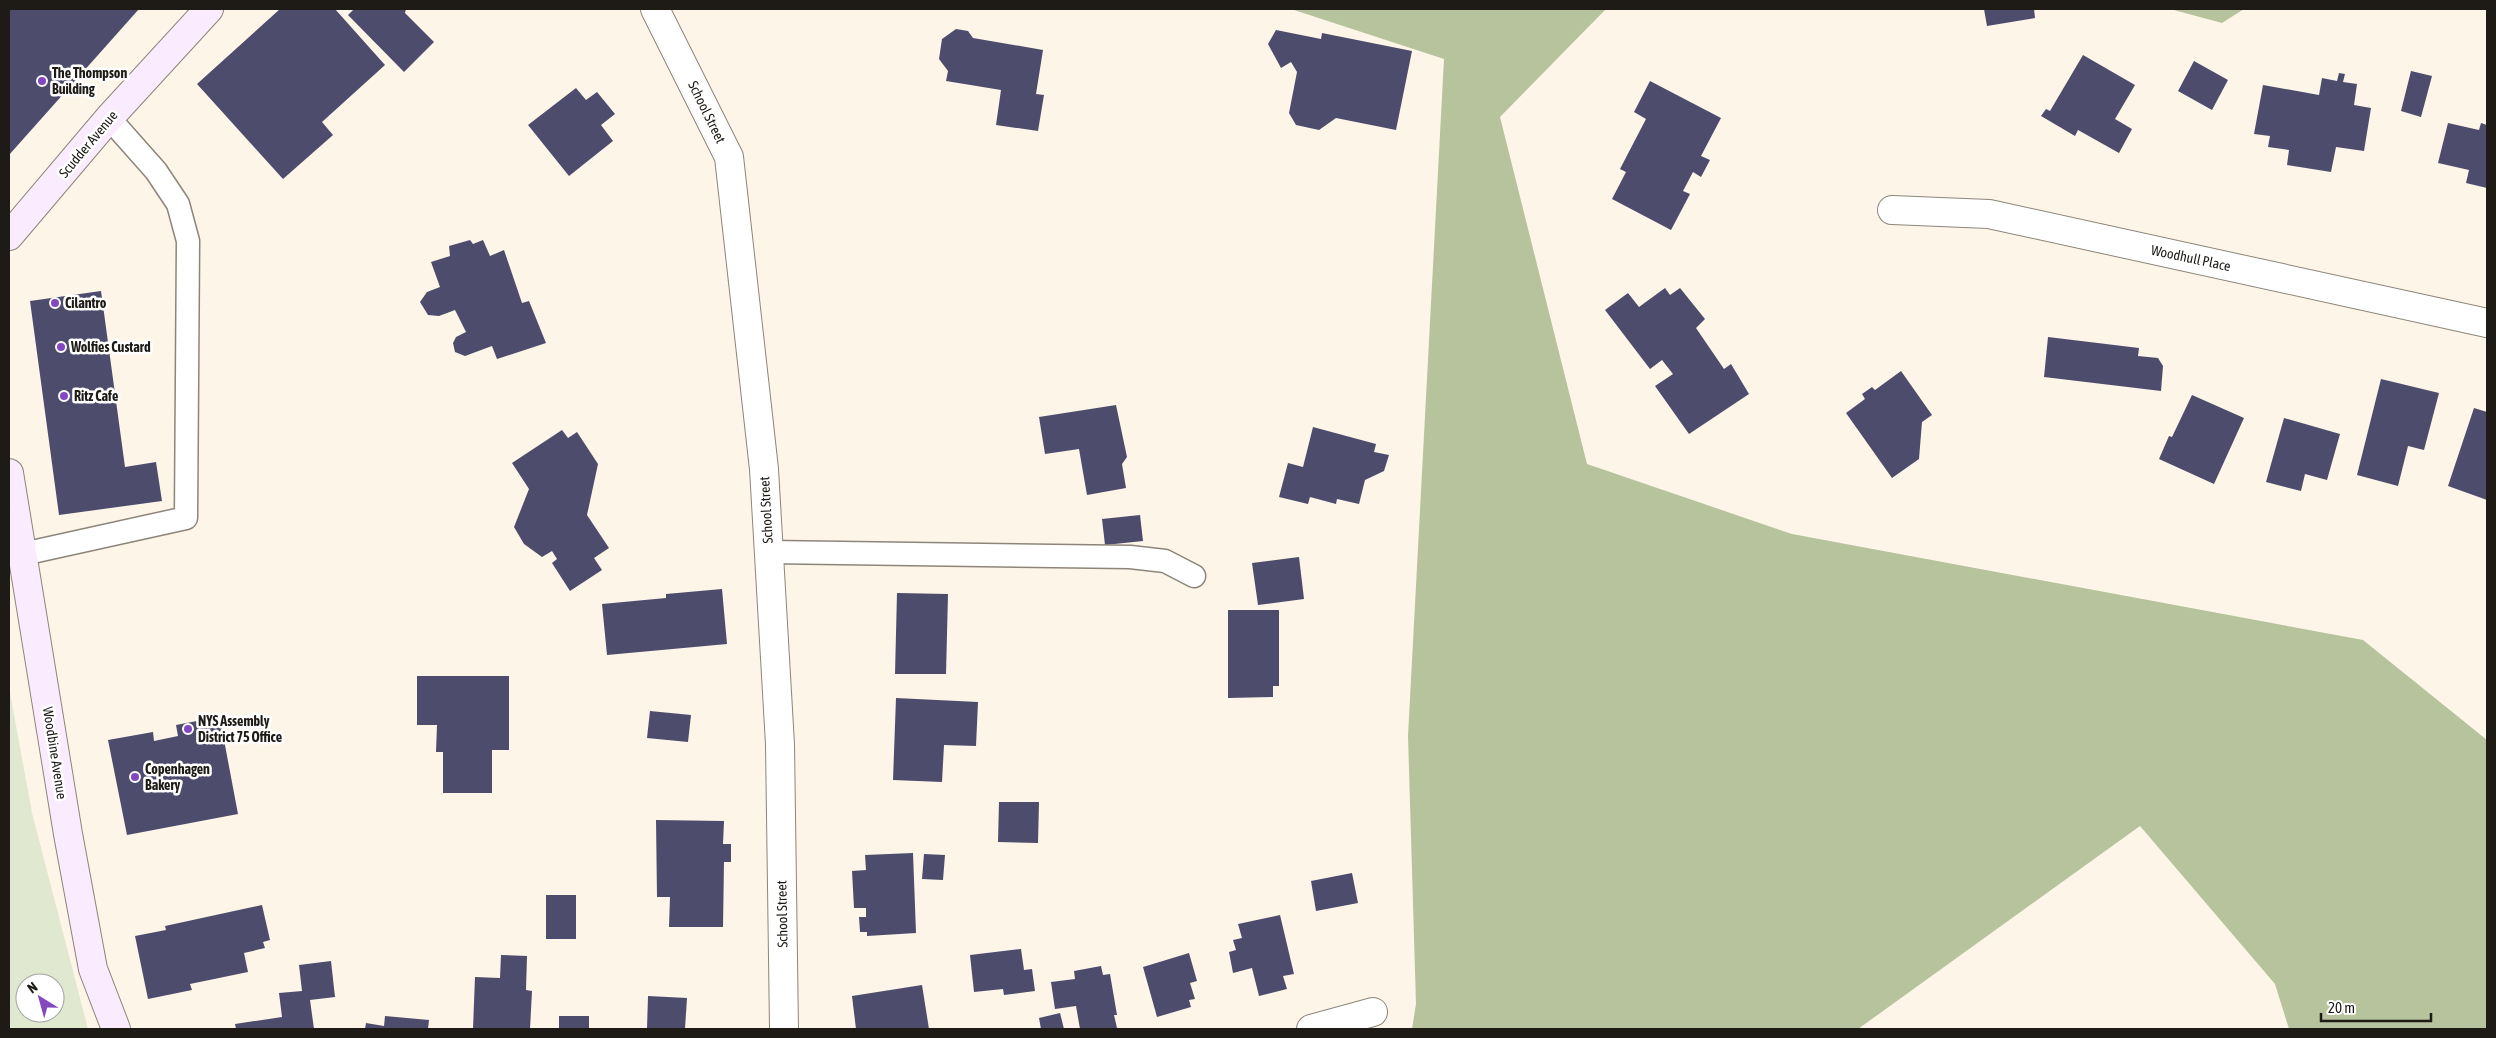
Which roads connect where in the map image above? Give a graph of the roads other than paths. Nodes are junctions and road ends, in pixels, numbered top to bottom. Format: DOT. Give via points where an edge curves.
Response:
graph roads {
  1 [pos="208,9"];
  2 [pos="656,9"];
  3 [pos="109,118"];
  4 [pos="1892,210"];
  5 [pos="9,236"];
  6 [pos="2487,323"];
  7 [pos="9,473"];
  8 [pos="769,552"];
  9 [pos="23,554"];
  10 [pos="1194,576"];
  11 [pos="1373,1012"];
  12 [pos="116,1029"];
  13 [pos="784,1029"];
  14 [pos="1311,1029"];
  1 -- 3 [label="street, Scudder Avenue"];
  2 -- 8 [label="street, School Street" via="729,157 764,469"];
  3 -- 5 [label="street, Scudder Avenue"];
  3 -- 9 [label="lane" via="156,171 178,204 188,240 186,518"];
  4 -- 6 [label="street, Woodhull Place" via="1988,214"];
  7 -- 9 [label="street, Woodbine Avenue"];
  8 -- 10 [label="lane" via="1130,557 1165,561"];
  8 -- 13 [label="street, School Street" via="780,752"];
  9 -- 12 [label="street, Woodbine Avenue" via="93,969"];
  11 -- 14 [label="street"];
}
